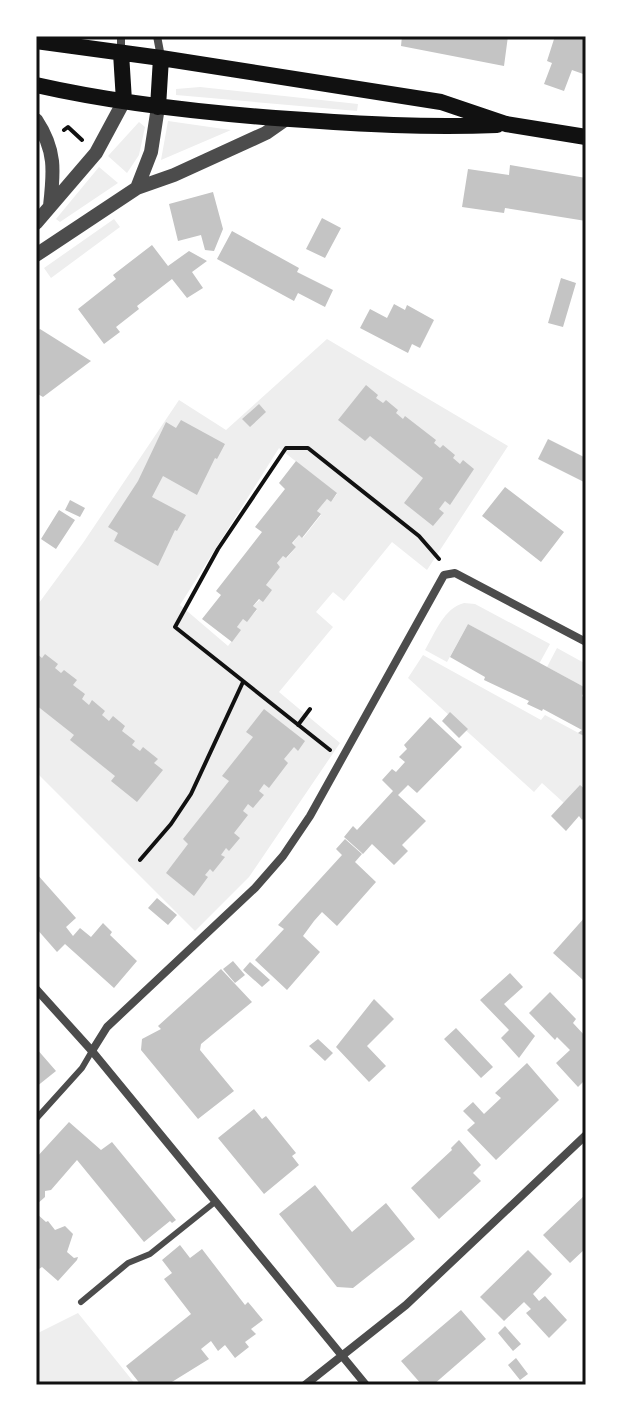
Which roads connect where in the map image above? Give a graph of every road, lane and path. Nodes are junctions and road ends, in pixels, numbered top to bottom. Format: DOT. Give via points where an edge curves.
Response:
graph roads {
  1 [pos="157,36"];
  2 [pos="36,41"];
  3 [pos="121,44"];
  4 [pos="161,58"];
  5 [pos="36,85"];
  6 [pos="124,101"];
  7 [pos="158,107"];
  8 [pos="70,117"];
  9 [pos="286,119"];
  10 [pos="36,120"];
  11 [pos="506,124"];
  12 [pos="68,127"];
  13 [pos="58,133"];
  14 [pos="586,137"];
  15 [pos="82,140"];
  16 [pos="137,188"];
  17 [pos="50,206"];
  18 [pos="36,223"];
  19 [pos="36,255"];
  20 [pos="444,575"];
  21 [pos="586,642"];
  22 [pos="243,682"];
  23 [pos="310,709"];
  24 [pos="298,725"];
  25 [pos="341,759"];
  26 [pos="140,860"];
  27 [pos="36,989"];
  28 [pos="92,1051"];
  29 [pos="36,1119"];
  30 [pos="586,1135"];
  31 [pos="215,1202"];
  32 [pos="81,1302"];
  33 [pos="342,1357"];
  34 [pos="305,1385"];
  35 [pos="366,1385"];
  1 -- 4 [label="street"];
  2 -- 3 [label="main road"];
  3 -- 4 [label="main road"];
  3 -- 6 [label="main road"];
  4 -- 7 [label="main road"];
  4 -- 11 [label="main road" via="441,102"];
  5 -- 6 [label="main road"];
  6 -- 7 [label="main road"];
  6 -- 17 [label="street" via="96,153"];
  7 -- 9 [label="main road"];
  7 -- 16 [label="street" via="151,152"];
  8 -- 12 [label="path"];
  9 -- 11 [label="main road" via="436,128"];
  9 -- 16 [label="street" via="266,133"];
  10 -- 17 [label="street" via="49,139"];
  11 -- 14 [label="main road"];
  12 -- 13 [label="path"];
  12 -- 15 [label="path"];
  16 -- 19 [label="street"];
  17 -- 18 [label="street"];
  20 -- 21 [label="street" via="455,573"];
  20 -- 22 [label="path" via="439,558 419,536 308,448 286,448 218,549 175,627"];
  20 -- 25 [label="street"];
  22 -- 24 [label="path"];
  22 -- 26 [label="path" via="191,794"];
  23 -- 24 [label="path"];
  24 -- 25 [label="path"];
  25 -- 28 [label="street" via="283,856 107,1027"];
  27 -- 28 [label="street"];
  28 -- 29 [label="lane"];
  28 -- 31 [label="street"];
  30 -- 33 [label="street" via="406,1305"];
  31 -- 32 [label="lane"];
  31 -- 33 [label="street"];
  33 -- 34 [label="street"];
  33 -- 35 [label="street"];
}
